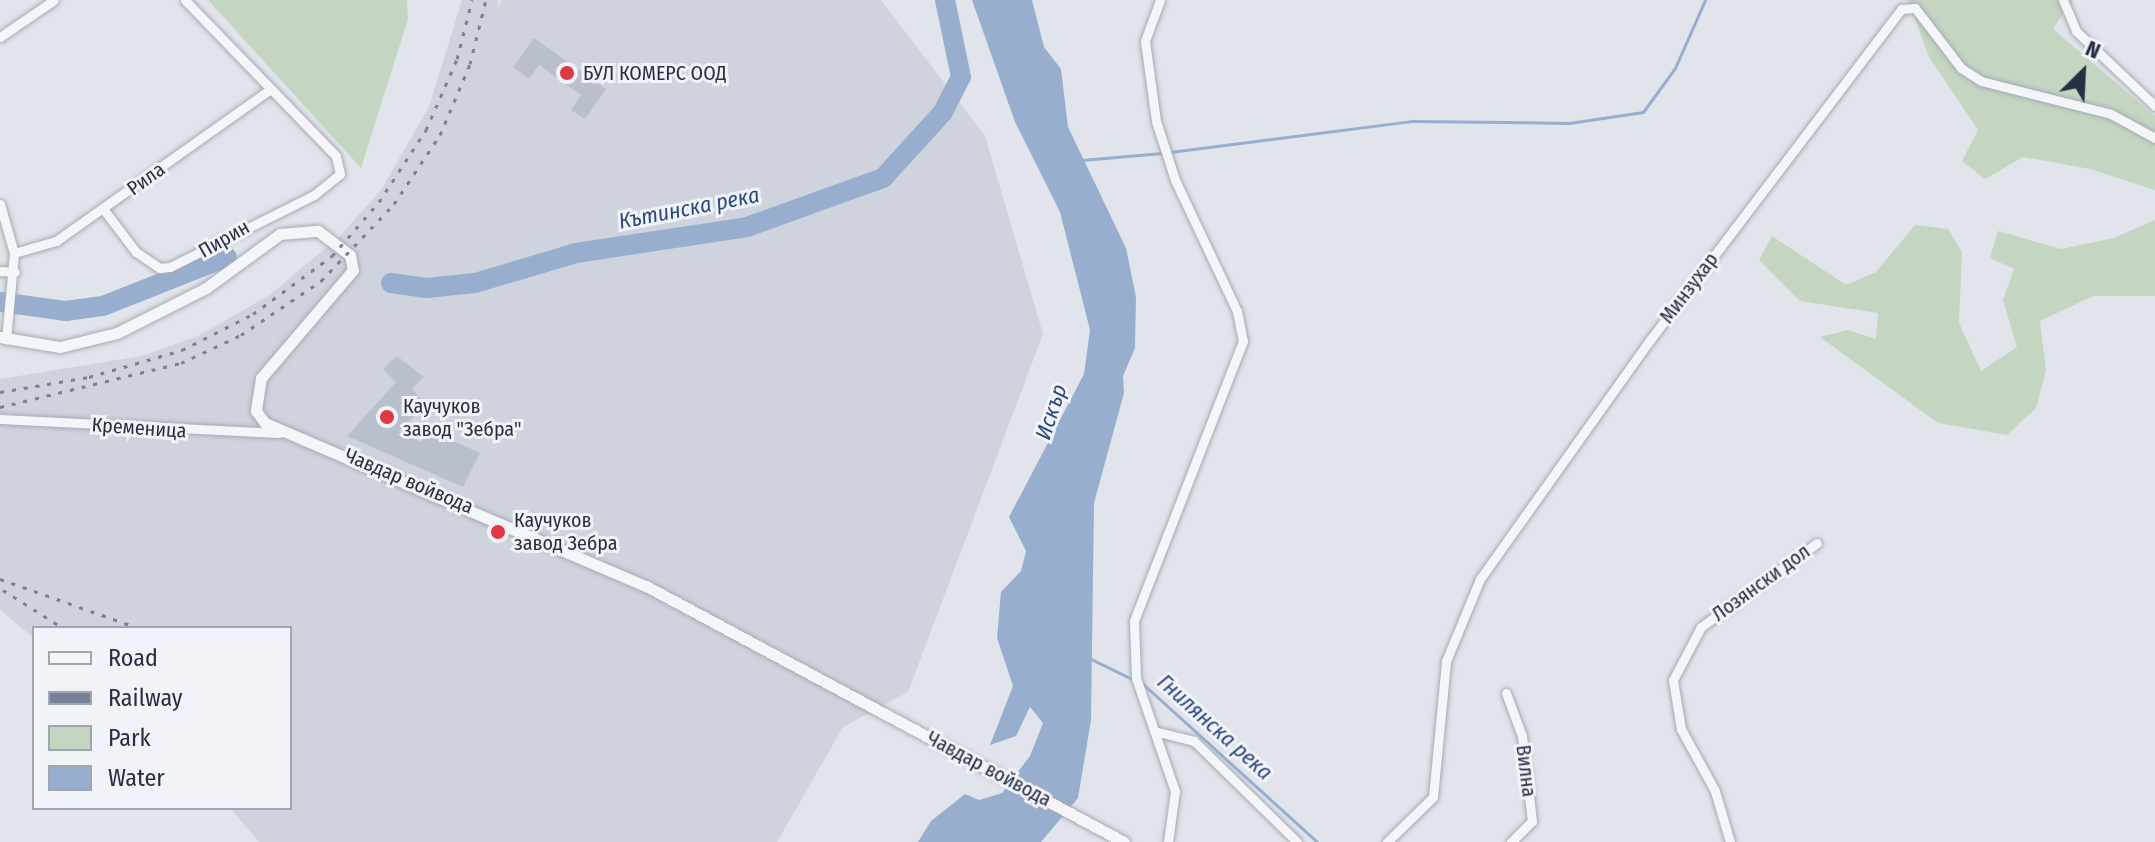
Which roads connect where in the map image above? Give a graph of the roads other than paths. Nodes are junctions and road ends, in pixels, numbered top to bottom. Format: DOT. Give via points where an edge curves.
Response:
graph roads {
  1 [pos="54,0"];
  2 [pos="185,0"];
  3 [pos="1160,0"];
  4 [pos="2063,0"];
  5 [pos="0,37"];
  6 [pos="269,90"];
  7 [pos="2155,106"];
  8 [pos="2155,138"];
  9 [pos="0,204"];
  10 [pos="104,210"];
  11 [pos="14,253"];
  12 [pos="0,271"];
  13 [pos="15,272"];
  14 [pos="3,339"];
  15 [pos="0,419"];
  16 [pos="279,433"];
  17 [pos="1817,543"];
  18 [pos="1506,693"];
  19 [pos="1154,731"];
  20 [pos="1732,841"];
  21 [pos="1124,842"];
  22 [pos="1168,842"];
  23 [pos="1297,842"];
  24 [pos="1387,842"];
  25 [pos="1511,842"];
  1 -- 5 [label="street"];
  2 -- 6 [label="street"];
  3 -- 19 [label="street" via="1149,22 1145,66 1160,137 1237,311 1243,341 1137,606 1133,652"];
  4 -- 7 [label="street" via="2076,31"];
  6 -- 10 [label="street, Рила"];
  6 -- 10 [label="street, Пирин" via="336,156 340,174 326,188 170,267 149,263 136,252"];
  8 -- 24 [label="street, Минзухар" via="2111,114 1981,81 1961,68 1915,8 1901,9 1650,340 1480,579 1446,661 1433,797"];
  9 -- 11 [label="street"];
  10 -- 11 [label="street, Рила" via="56,241"];
  11 -- 13 [label="street"];
  12 -- 13 [label="street"];
  13 -- 14 [label="street"];
  14 -- 16 [label="street" via="60,347 117,333 180,304 280,234 318,231 341,245 353,270 261,378 256,411"];
  15 -- 16 [label="street, Кременица"];
  16 -- 21 [label="street, Чавдар войвода" via="368,463 564,548"];
  17 -- 20 [label="street, Лозянски дол" via="1701,627 1673,680 1673,707 1715,791"];
  18 -- 25 [label="street, Вилна" via="1522,736 1532,821"];
  19 -- 22 [label="street" via="1175,791"];
  19 -- 23 [label="street" via="1194,741"];
}
